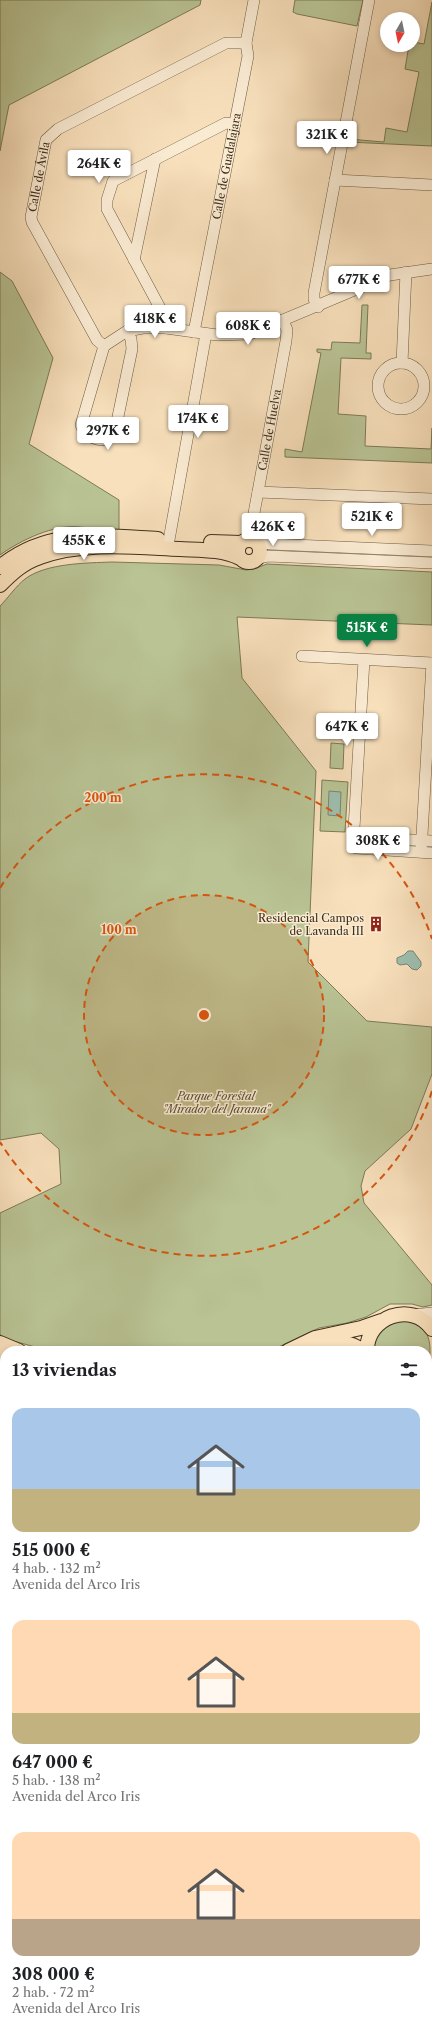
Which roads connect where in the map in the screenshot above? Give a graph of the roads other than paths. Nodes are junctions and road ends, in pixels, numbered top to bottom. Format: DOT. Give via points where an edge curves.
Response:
graph roads {
  1 [pos="254,0"];
  2 [pos="369,0"];
  3 [pos="246,43"];
  4 [pos="235,124"];
  5 [pos="155,159"];
  6 [pos="334,180"];
  7 [pos="432,185"];
  8 [pos="134,260"];
  9 [pos="432,269"];
  10 [pos="406,272"];
  11 [pos="318,307"];
  12 [pos="284,320"];
  13 [pos="166,328"];
  14 [pos="127,332"];
  15 [pos="194,332"];
  16 [pos="206,334"];
  17 [pos="104,346"];
  18 [pos="402,363"];
  19 [pos="258,492"];
  20 [pos="432,499"];
  21 [pos="169,540"];
  22 [pos="248,542"];
  23 [pos="432,551"];
  24 [pos="240,558"];
  25 [pos="258,558"];
  26 [pos="432,563"];
  27 [pos="0,567"];
  28 [pos="0,585"];
  29 [pos="302,656"];
  30 [pos="364,660"];
  31 [pos="432,663"];
  32 [pos="353,836"];
  33 [pos="427,840"];
  34 [pos="426,852"];
  35 [pos="432,1313"];
  36 [pos="412,1315"];
  37 [pos="381,1321"];
  38 [pos="432,1329"];
  39 [pos="298,1346"];
  40 [pos="324,1346"];
  41 [pos="356,1346"];
  42 [pos="368,1346"];
  1 -- 3 [label="street, Calle de Guadalajara"];
  2 -- 6 [label="street"];
  3 -- 4 [label="street, Calle de Guadalajara" via="248,56"];
  3 -- 17 [label="street, Calle de Ávila" via="226,43 58,129 46,140 32,222 97,340"];
  4 -- 5 [label="street" via="226,123"];
  4 -- 15 [label="street, Calle de Guadalajara"];
  5 -- 8 [label="street"];
  5 -- 8 [label="street" via="113,181 107,200 107,209"];
  6 -- 7 [label="street"];
  6 -- 11 [label="street" via="314,293"];
  8 -- 13 [label="street" via="167,320"];
  9 -- 10 [label="street"];
  10 -- 11 [label="street" via="383,278"];
  10 -- 18 [label="street"];
  11 -- 12 [label="street"];
  12 -- 16 [label="street" via="250,334"];
  12 -- 19 [label="street, Calle de Huelva" via="287,330 286,341"];
  13 -- 14 [label="street" via="143,328"];
  13 -- 15 [label="street"];
  14 -- 17 [label="street"];
  14 -- 17 [label="street" via="132,349 115,431 109,439 104,440 92,438 82,425"];
  15 -- 16 [label="street"];
  16 -- 21 [label="street"];
  18 -- 18 [label="street" via="395,364 383,373 379,387 384,400 396,408 411,406 422,396 424,389 421,374"];
  19 -- 20 [label="street"];
  19 -- 22 [label="street, Calle de Huelva"];
  21 -- 22 [label="main road"];
  21 -- 27 [label="main road" via="100,536 64,538 36,545"];
  22 -- 23 [label="street"];
  22 -- 24 [label="main road" via="238,551"];
  22 -- 25 [label="main road" via="260,549"];
  24 -- 25 [label="main road" via="248,562"];
  24 -- 28 [label="main road" via="223,552 177,549 99,547 65,550 38,557 14,571"];
  25 -- 26 [label="street" via="268,556"];
  29 -- 30 [label="street"];
  30 -- 31 [label="street"];
  30 -- 32 [label="street"];
  31 -- 33 [label="street"];
  32 -- 33 [label="street"];
  32 -- 34 [label="street" via="353,845 356,848"];
  33 -- 34 [label="street"];
  35 -- 36 [label="street"];
  36 -- 37 [label="main road" via="401,1314"];
  36 -- 38 [label="main road"];
  37 -- 39 [label="main road" via="315,1338"];
  37 -- 42 [label="main road" via="369,1337"];
  40 -- 41 [label="main road" via="345,1343"];
}
